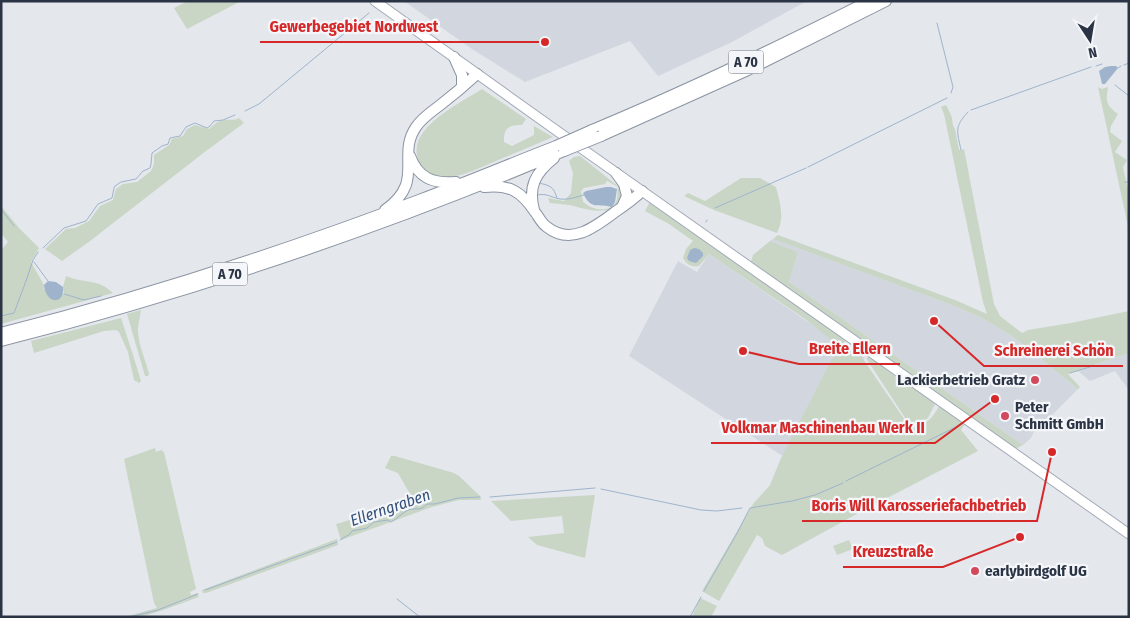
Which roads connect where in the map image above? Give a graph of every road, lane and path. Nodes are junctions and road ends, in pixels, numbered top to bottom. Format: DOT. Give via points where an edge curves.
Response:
graph roads {
  1 [pos="375,1"];
  2 [pos="869,1"];
  3 [pos="886,1"];
  4 [pos="454,57"];
  5 [pos="477,74"];
  6 [pos="462,87"];
  7 [pos="596,133"];
  8 [pos="560,149"];
  9 [pos="409,152"];
  10 [pos="616,173"];
  11 [pos="469,180"];
  12 [pos="642,191"];
  13 [pos="464,192"];
  14 [pos="621,208"];
  15 [pos="534,211"];
  16 [pos="376,216"];
  17 [pos="130,301"];
  18 [pos="109,307"];
  19 [pos="1,333"];
  20 [pos="1,341"];
  21 [pos="1129,534"];
  1 -- 4 [label="main road"];
  2 -- 7 [label="highway, A 70"];
  3 -- 7 [label="highway, A 70" via="748,70"];
  4 -- 5 [label="main road"];
  4 -- 6 [label="highway" via="462,75"];
  5 -- 6 [label="highway"];
  5 -- 10 [label="main road"];
  6 -- 9 [label="highway" via="420,122 412,135"];
  7 -- 8 [label="highway, A 70, bridge"];
  8 -- 11 [label="highway, A 70"];
  8 -- 13 [label="highway, A 70"];
  8 -- 15 [label="highway" via="534,181 531,193"];
  9 -- 11 [label="highway" via="416,169 430,180 445,183"];
  9 -- 16 [label="highway" via="408,180 401,196"];
  10 -- 12 [label="main road"];
  10 -- 14 [label="highway" via="627,196"];
  11 -- 16 [label="highway, A 70"];
  12 -- 14 [label="highway"];
  12 -- 21 [label="main road"];
  13 -- 15 [label="highway" via="506,187 519,193"];
  13 -- 17 [label="highway, A 70" via="274,260"];
  14 -- 15 [label="highway" via="588,231 571,235 548,228"];
  16 -- 17 [label="highway, A 70"];
  17 -- 18 [label="highway, A 70"];
  18 -- 19 [label="highway, A 70"];
  18 -- 20 [label="highway, A 70"];
}
